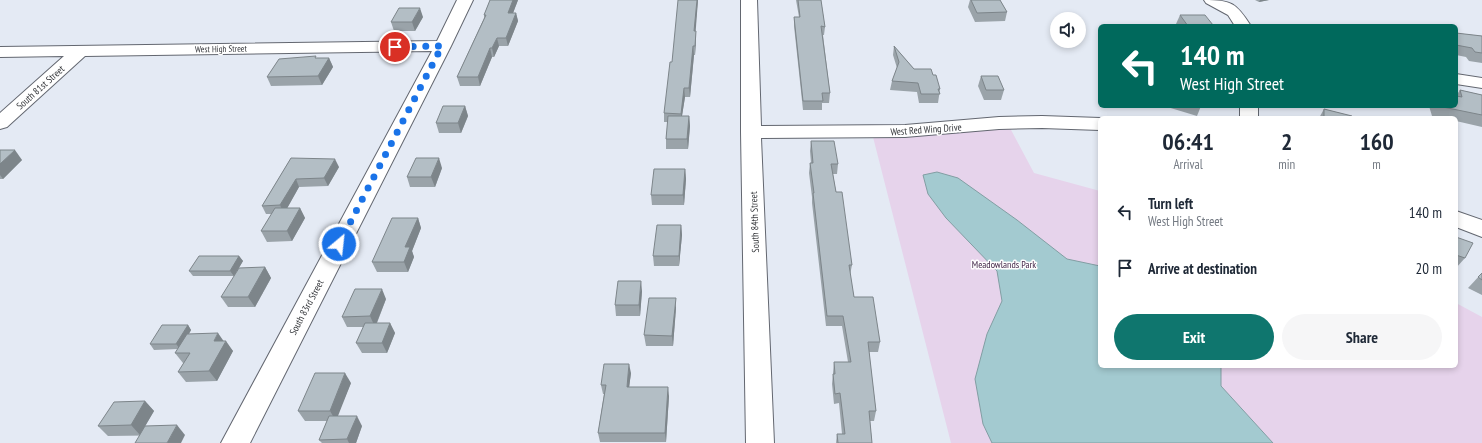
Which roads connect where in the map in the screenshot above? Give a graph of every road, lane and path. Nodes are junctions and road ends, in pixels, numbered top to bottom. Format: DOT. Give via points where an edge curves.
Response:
graph roads {
  1 [pos="465,0"];
  2 [pos="749,0"];
  3 [pos="1212,0"];
  4 [pos="1242,24"];
  5 [pos="442,46"];
  6 [pos="80,51"];
  7 [pos="0,52"];
  8 [pos="1458,79"];
  9 [pos="1482,83"];
  10 [pos="0,123"];
  11 [pos="1098,124"];
  12 [pos="751,132"];
  13 [pos="1458,219"];
  14 [pos="1482,229"];
  15 [pos="235,443"];
  16 [pos="760,443"];
  1 -- 5 [label="street, South 83rd Street"];
  2 -- 12 [label="street, South 84th Street"];
  3 -- 4 [label="street" via="1234,12"];
  5 -- 6 [label="street, West High Street"];
  5 -- 15 [label="street, South 83rd Street"];
  6 -- 7 [label="street, West High Street"];
  6 -- 10 [label="street, South 81st Street"];
  8 -- 9 [label="street"];
  11 -- 12 [label="street, West Red Wing Drive" via="999,123 905,132"];
  12 -- 16 [label="street, South 84th Street"];
  13 -- 14 [label="street"];
}
